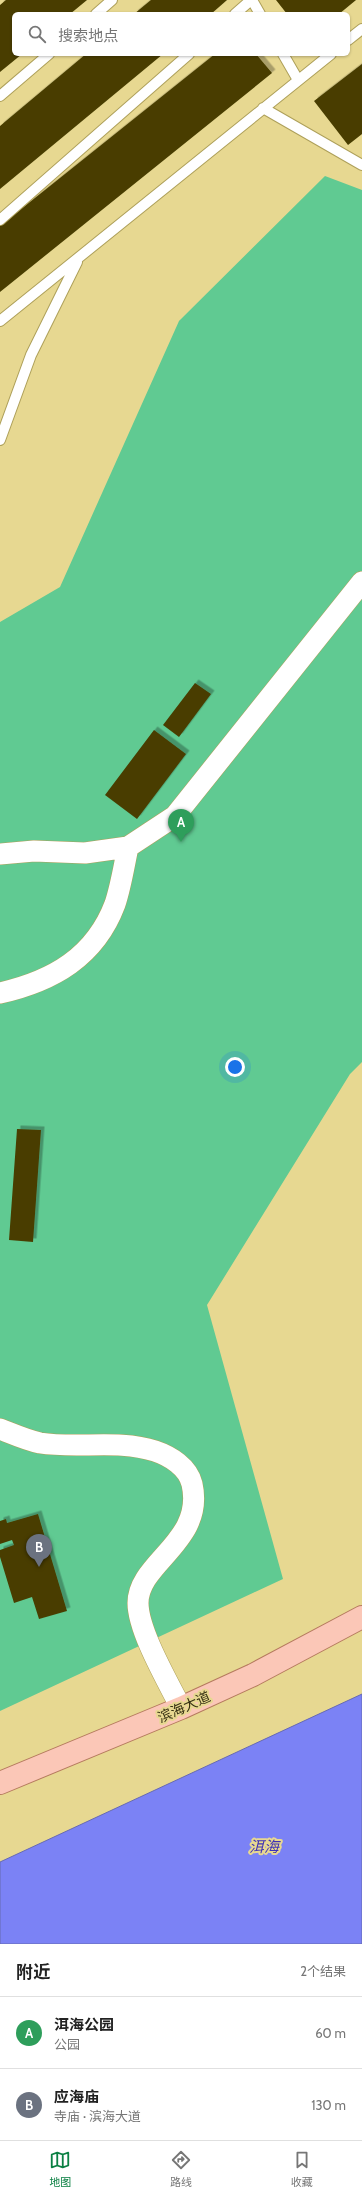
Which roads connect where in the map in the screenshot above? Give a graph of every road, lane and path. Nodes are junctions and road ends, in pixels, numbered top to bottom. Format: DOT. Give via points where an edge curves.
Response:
graph roads {
  1 [pos="112,0"];
  2 [pos="252,0"];
  3 [pos="98,12"];
  4 [pos="237,12"];
  5 [pos="259,12"];
  6 [pos="362,29"];
  7 [pos="350,38"];
  8 [pos="47,56"];
  9 [pos="187,56"];
  10 [pos="284,56"];
  11 [pos="328,56"];
  12 [pos="298,80"];
  13 [pos="0,96"];
  14 [pos="263,108"];
  15 [pos="362,164"];
  16 [pos="0,220"];
  17 [pos="79,259"];
  18 [pos="0,321"];
  19 [pos="0,440"];
  20 [pos="362,582"];
  21 [pos="128,847"];
  22 [pos="0,854"];
  23 [pos="0,993"];
  24 [pos="0,1429"];
  25 [pos="362,1617"];
  26 [pos="181,1708"];
  27 [pos="0,1783"];
  1 -- 3 [label="lane"];
  2 -- 4 [label="lane"];
  2 -- 5 [label="lane"];
  6 -- 7 [label="lane"];
  8 -- 13 [label="lane"];
  9 -- 16 [label="lane"];
  10 -- 12 [label="lane"];
  11 -- 12 [label="lane"];
  12 -- 14 [label="lane"];
  14 -- 15 [label="lane"];
  14 -- 17 [label="lane"];
  17 -- 18 [label="lane"];
  17 -- 19 [label="lane" via="32,355"];
  20 -- 21 [label="street" via="175,816"];
  21 -- 22 [label="street" via="85,853 34,850"];
  21 -- 23 [label="street" via="115,903 102,931 81,957 39,982"];
  24 -- 26 [label="street" via="40,1443 119,1445 154,1451 182,1467 191,1479 194,1496 191,1514 183,1534 142,1585 137,1602 145,1632"];
  25 -- 26 [label="main road, 滨海大道" via="253,1675"];
  26 -- 27 [label="main road, 滨海大道"];
}
